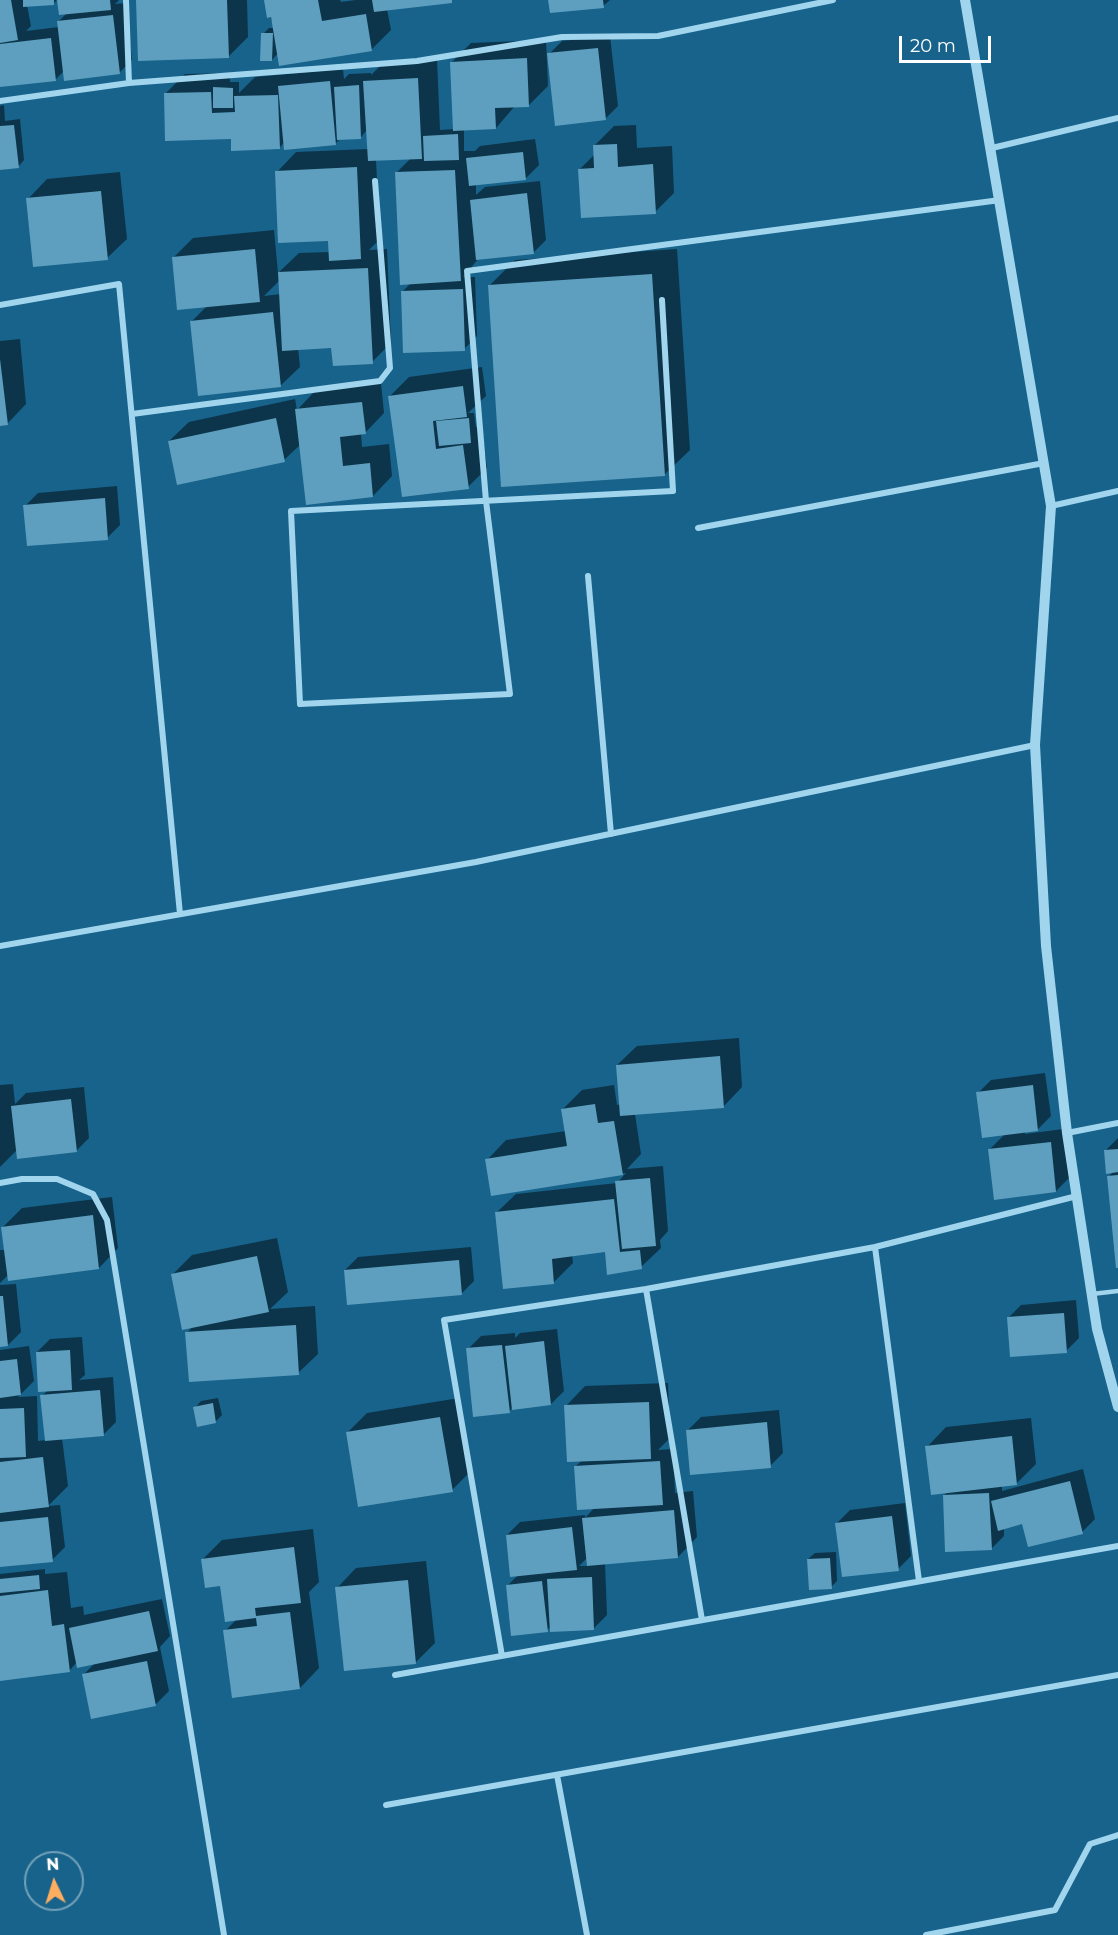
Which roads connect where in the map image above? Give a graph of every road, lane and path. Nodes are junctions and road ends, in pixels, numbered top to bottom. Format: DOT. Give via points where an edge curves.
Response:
graph roads {
  1 [pos="126,0"];
  2 [pos="833,0"];
  3 [pos="965,0"];
  4 [pos="129,83"];
  5 [pos="0,101"];
  6 [pos="1118,118"];
  7 [pos="992,148"];
  8 [pos="375,181"];
  9 [pos="1000,200"];
  10 [pos="662,300"];
  11 [pos="0,305"];
  12 [pos="132,414"];
  13 [pos="1044,463"];
  14 [pos="1118,491"];
  15 [pos="486,501"];
  16 [pos="1051,506"];
  17 [pos="698,528"];
  18 [pos="588,576"];
  19 [pos="1035,746"];
  20 [pos="611,834"];
  21 [pos="180,914"];
  22 [pos="0,946"];
  23 [pos="1118,1123"];
  24 [pos="1067,1133"];
  25 [pos="0,1183"];
  26 [pos="1077,1196"];
  27 [pos="875,1247"];
  28 [pos="646,1289"];
  29 [pos="1118,1292"];
  30 [pos="1092,1294"];
  31 [pos="1118,1407"];
  32 [pos="1118,1546"];
  33 [pos="919,1581"];
  34 [pos="702,1620"];
  35 [pos="502,1656"];
  36 [pos="395,1675"];
  37 [pos="1118,1675"];
  38 [pos="557,1775"];
  39 [pos="386,1805"];
  40 [pos="1118,1835"];
  41 [pos="224,1935"];
  42 [pos="587,1935"];
  43 [pos="926,1935"];
  1 -- 4 [label="street"];
  2 -- 4 [label="street" via="658,36 561,37 417,60"];
  3 -- 7 [label="street"];
  4 -- 5 [label="street"];
  6 -- 7 [label="street"];
  7 -- 9 [label="street"];
  8 -- 12 [label="street" via="390,368 380,381"];
  9 -- 13 [label="street"];
  9 -- 15 [label="street" via="467,271"];
  10 -- 15 [label="street" via="672,490"];
  11 -- 12 [label="street" via="119,284"];
  12 -- 21 [label="street"];
  13 -- 16 [label="street"];
  13 -- 17 [label="street"];
  14 -- 16 [label="street"];
  15 -- 15 [label="street" via="291,511 300,704 510,694"];
  16 -- 19 [label="street"];
  18 -- 20 [label="street"];
  19 -- 20 [label="street"];
  19 -- 24 [label="street" via="1046,946"];
  20 -- 21 [label="street"];
  21 -- 22 [label="street"];
  23 -- 24 [label="street"];
  24 -- 26 [label="street"];
  25 -- 41 [label="street" via="57,1179 93,1194 107,1220"];
  26 -- 27 [label="street"];
  26 -- 30 [label="street"];
  27 -- 28 [label="street"];
  27 -- 33 [label="street"];
  28 -- 34 [label="street"];
  28 -- 35 [label="street" via="444,1320"];
  29 -- 30 [label="lane"];
  30 -- 31 [label="street"];
  32 -- 33 [label="street"];
  33 -- 34 [label="street"];
  34 -- 35 [label="street"];
  35 -- 36 [label="street"];
  37 -- 38 [label="street"];
  38 -- 39 [label="street"];
  38 -- 42 [label="street"];
  40 -- 43 [label="street" via="1090,1844 1055,1910"];
}
